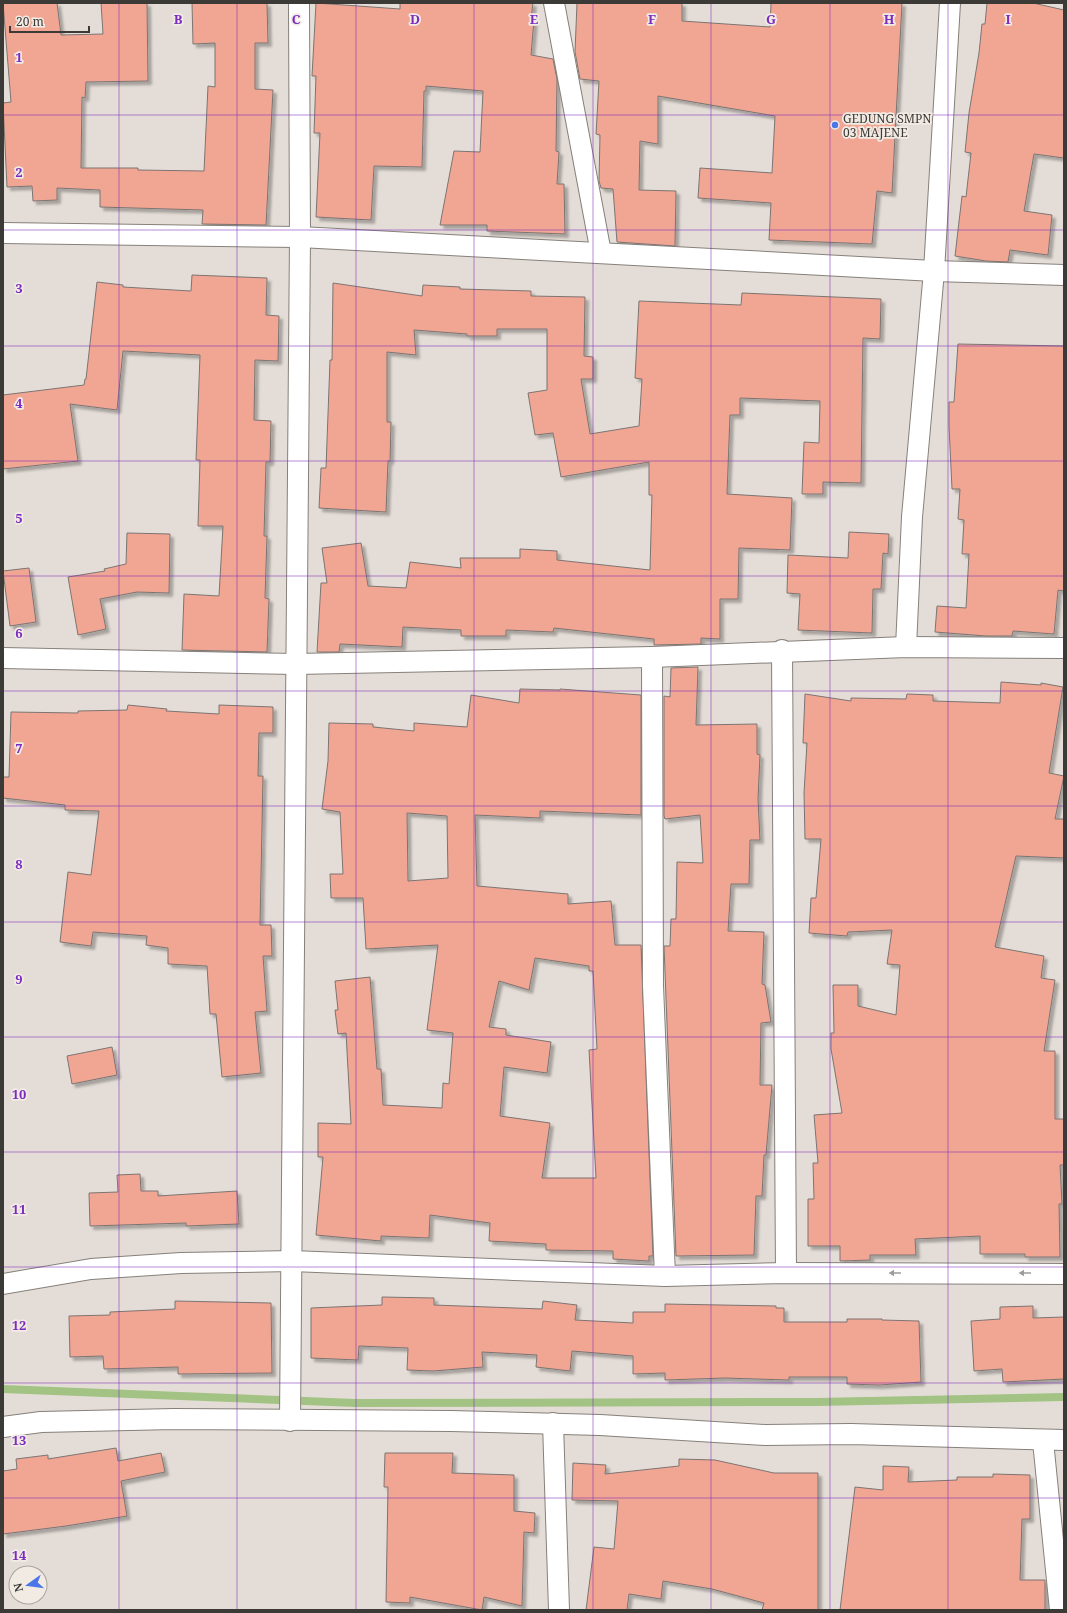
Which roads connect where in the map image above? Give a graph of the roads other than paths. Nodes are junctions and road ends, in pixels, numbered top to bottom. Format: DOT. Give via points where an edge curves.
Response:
graph roads {
  1 [pos="299,3"];
  2 [pos="554,3"];
  3 [pos="950,3"];
  4 [pos="3,233"];
  5 [pos="300,237"];
  6 [pos="601,253"];
  7 [pos="934,271"];
  8 [pos="1064,275"];
  9 [pos="906,647"];
  10 [pos="1064,648"];
  11 [pos="782,650"];
  12 [pos="652,656"];
  13 [pos="3,658"];
  14 [pos="296,664"];
  15 [pos="292,1260"];
  16 [pos="786,1273"];
  17 [pos="1064,1274"];
  18 [pos="665,1276"];
  19 [pos="3,1284"];
  20 [pos="290,1415"];
  21 [pos="553,1423"];
  22 [pos="3,1427"];
  23 [pos="1064,1440"];
  24 [pos="1043,1441"];
  25 [pos="559,1610"];
  26 [pos="1060,1610"];
  1 -- 5 [label="street"];
  2 -- 6 [label="street"];
  3 -- 7 [label="street"];
  4 -- 5 [label="street"];
  5 -- 6 [label="street"];
  5 -- 14 [label="street"];
  6 -- 7 [label="street"];
  7 -- 8 [label="street"];
  7 -- 9 [label="street" via="912,517"];
  9 -- 10 [label="street"];
  9 -- 11 [label="street"];
  11 -- 12 [label="street"];
  11 -- 16 [label="street"];
  12 -- 14 [label="street"];
  12 -- 18 [label="street" via="653,986"];
  13 -- 14 [label="street"];
  14 -- 15 [label="street"];
  15 -- 18 [label="street"];
  15 -- 19 [label="street" via="91,1269"];
  15 -- 20 [label="street"];
  17 -- 16 [label="street, one-way"];
  16 -- 18 [label="street"];
  20 -- 21 [label="street"];
  20 -- 22 [label="street" via="41,1422"];
  21 -- 24 [label="street" via="765,1435 851,1434"];
  21 -- 25 [label="street"];
  23 -- 24 [label="street"];
  24 -- 26 [label="street"];
}
